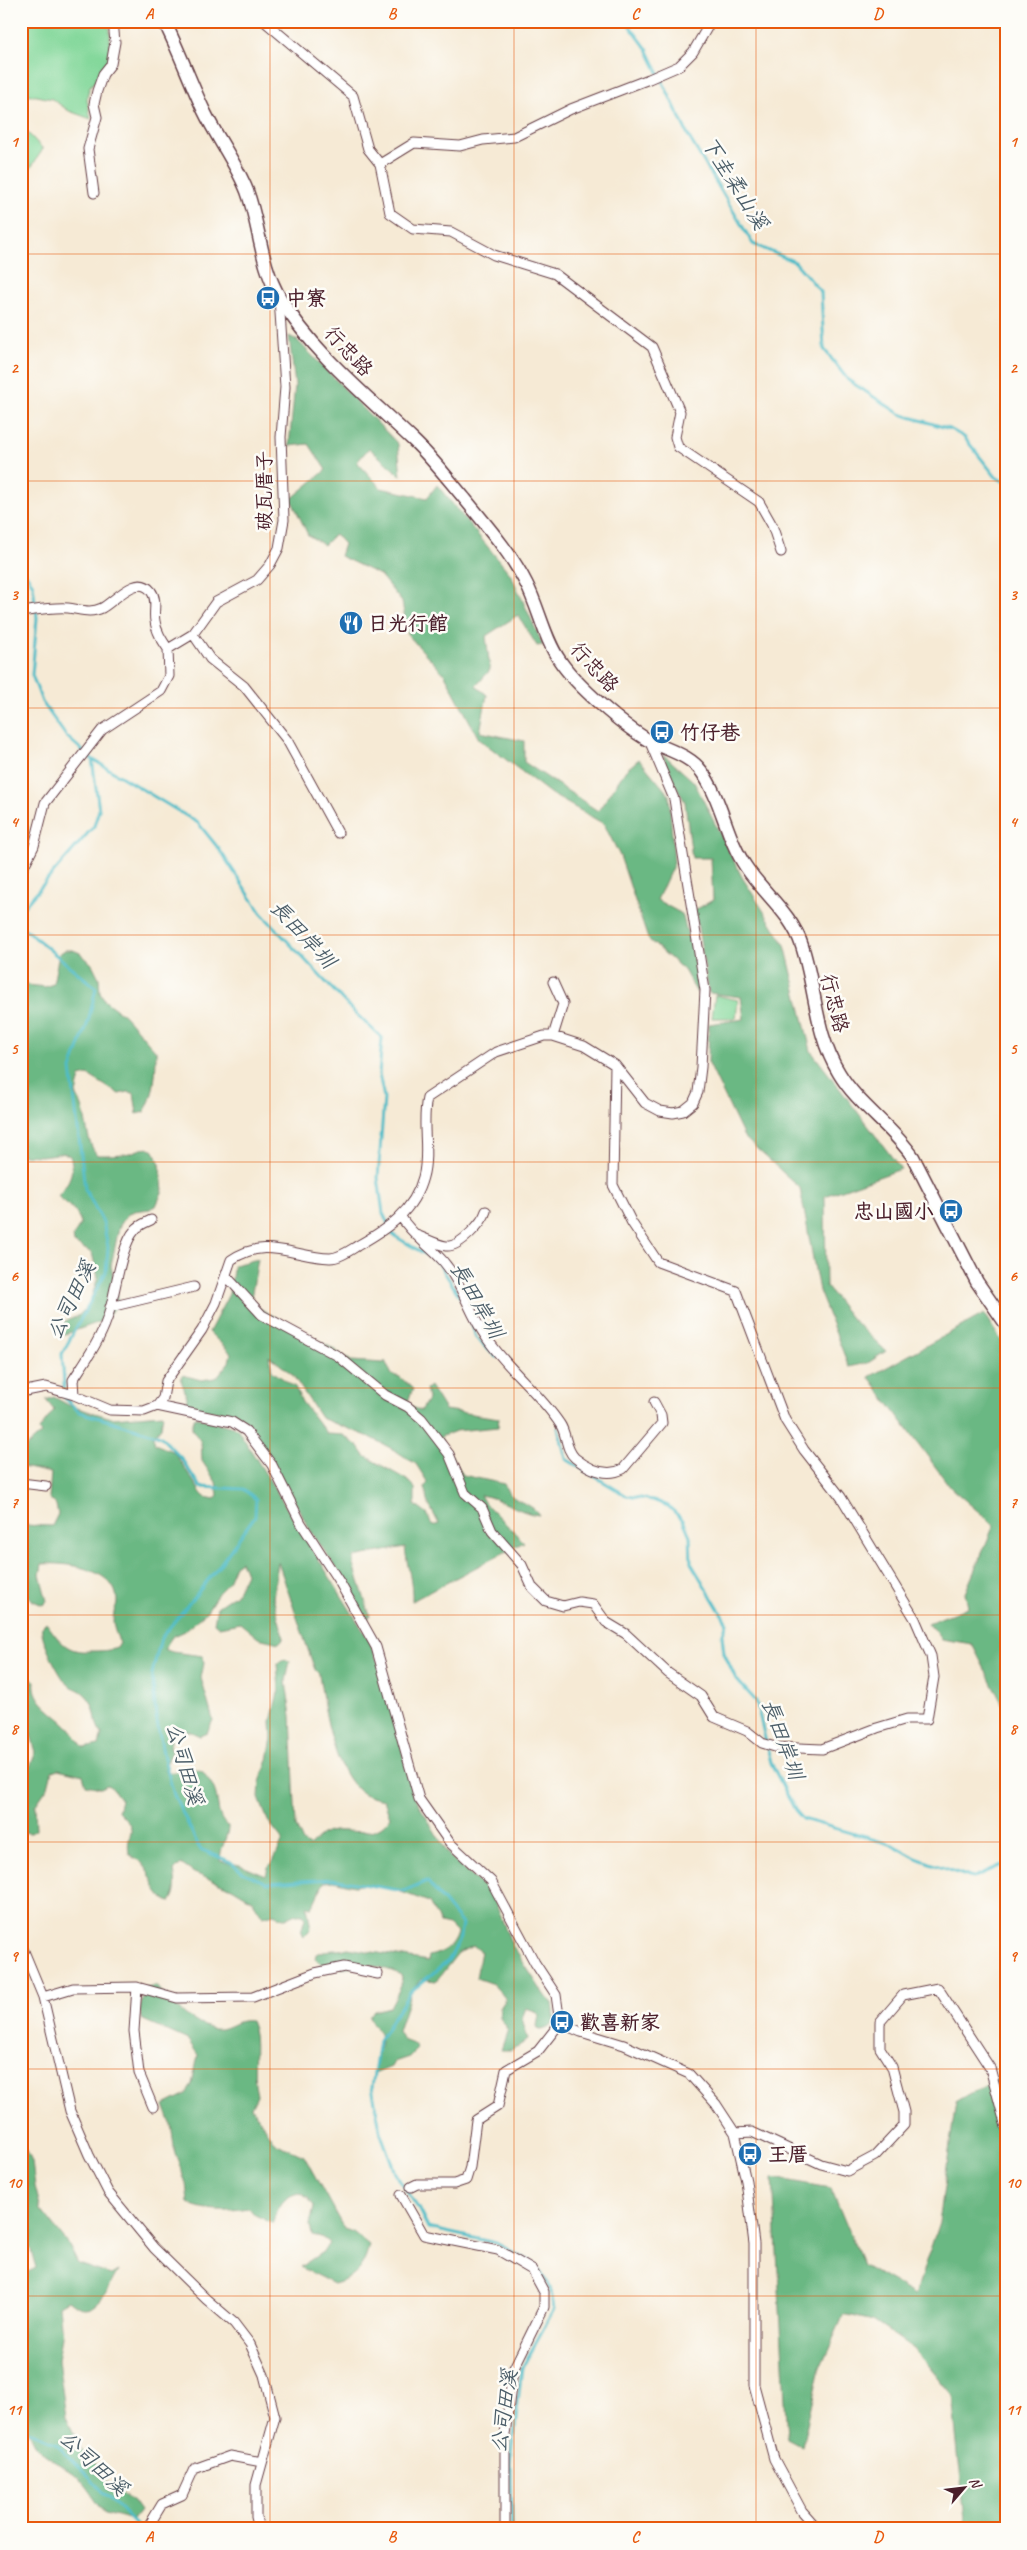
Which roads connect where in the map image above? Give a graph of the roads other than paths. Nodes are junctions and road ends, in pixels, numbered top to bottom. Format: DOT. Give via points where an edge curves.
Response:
graph roads {
  1 [pos="113,21"];
  2 [pos="164,21"];
  3 [pos="264,21"];
  4 [pos="712,21"];
  5 [pos="380,164"];
  6 [pos="94,193"];
  7 [pos="278,296"];
  8 [pos="781,552"];
  9 [pos="21,612"];
  10 [pos="193,634"];
  11 [pos="168,649"];
  12 [pos="648,740"];
  13 [pos="338,833"];
  14 [pos="21,872"];
  15 [pos="553,982"];
  16 [pos="553,1036"];
  17 [pos="615,1065"];
  18 [pos="486,1211"];
  19 [pos="398,1219"];
  20 [pos="151,1220"];
  21 [pos="409,1231"];
  22 [pos="226,1277"];
  23 [pos="194,1287"];
  24 [pos="110,1307"];
  25 [pos="1006,1324"];
  26 [pos="21,1392"];
  27 [pos="73,1394"];
  28 [pos="654,1402"];
  29 [pos="157,1406"];
  30 [pos="21,1483"];
  31 [pos="46,1486"];
  32 [pos="21,1944"];
  33 [pos="378,1974"];
  34 [pos="137,1986"];
  35 [pos="43,1997"];
  36 [pos="560,2023"];
  37 [pos="153,2107"];
  38 [pos="1006,2127"];
  39 [pos="734,2132"];
  40 [pos="411,2187"];
  41 [pos="401,2195"];
  42 [pos="262,2462"];
  43 [pos="147,2529"];
  44 [pos="259,2529"];
  45 [pos="505,2529"];
  46 [pos="818,2529"];
  1 -- 6 [label="street" via="115,42 111,64 103,74 95,98 97,117 88,149"];
  2 -- 7 [label="street, 行忠路" via="205,113 245,185 262,253"];
  3 -- 5 [label="street" via="353,96 368,149"];
  4 -- 5 [label="street" via="693,52 679,66 649,79 571,109 514,137 460,146 414,143"];
  5 -- 8 [label="street" via="390,213 413,229 451,232 494,255 555,274 652,347 680,412 675,437 678,448 759,502 772,525"];
  7 -- 10 [label="street, 破瓦厝子" via="285,387 281,436 283,534 270,565 256,580 216,602"];
  7 -- 12 [label="street, 行忠路" via="356,388 418,444 512,560 526,583 551,646 561,662 620,720"];
  9 -- 11 [label="street" via="67,608 92,611 102,608 132,587 143,585 155,598 154,620"];
  10 -- 11 [label="street, 破瓦厝子"];
  10 -- 13 [label="street" via="210,659 244,686 287,740"];
  11 -- 14 [label="street" via="169,676 161,691 102,730 44,803 34,846"];
  12 -- 17 [label="street" via="674,799 705,990 698,1092 693,1103 684,1110 660,1112 645,1103"];
  12 -- 25 [label="street, 行忠路" via="680,754 704,775 727,832 746,867 784,912 796,932 803,948 819,1028 839,1074 903,1142 977,1282"];
  15 -- 16 [label="street" via="563,1004"];
  16 -- 17 [label="street" via="584,1046"];
  16 -- 19 [label="street" via="496,1052 427,1098 424,1177 418,1194"];
  17 -- 22 [label="street" via="613,1185 632,1223 658,1262 736,1291 785,1420 804,1450 842,1497 915,1619 931,1656 934,1677 927,1719 906,1720 876,1728 822,1749 801,1749 762,1743 747,1731 714,1717 701,1696 668,1673 626,1634 606,1622 593,1604 579,1602 563,1606 546,1601 532,1587 522,1565 492,1531 482,1508 465,1493 449,1454 422,1419 338,1356 262,1315"];
  18 -- 21 [label="street" via="484,1220 456,1244 447,1246"];
  19 -- 21 [label="street"];
  19 -- 22 [label="street" via="384,1231 331,1258 279,1248 251,1250 230,1260"];
  20 -- 24 [label="street" via="131,1235"];
  21 -- 28 [label="street" via="442,1260 485,1337 561,1424 575,1458 604,1474 623,1469 662,1423 662,1415"];
  22 -- 29 [label="street" via="202,1330 166,1381 163,1398"];
  23 -- 24 [label="street"];
  24 -- 27 [label="street" via="96,1346 73,1380"];
  26 -- 27 [label="street" via="46,1387"];
  27 -- 29 [label="street" via="110,1410 144,1410"];
  29 -- 36 [label="street" via="232,1422 246,1431 272,1465 301,1523 376,1647 419,1798 450,1843 492,1881 535,1963 556,1995"];
  30 -- 31 [label="street"];
  32 -- 35 [label="street"];
  33 -- 34 [label="street" via="344,1967 315,1973 253,1997 177,1998"];
  34 -- 35 [label="street" via="73,1988"];
  34 -- 37 [label="street" via="134,2031 138,2065"];
  35 -- 42 [label="street" via="70,2111 108,2192 154,2248 234,2323 250,2344 264,2375 275,2417"];
  36 -- 39 [label="street" via="624,2045 689,2074 716,2104"];
  36 -- 40 [label="street" via="538,2051 506,2070 498,2106 476,2120 466,2180"];
  38 -- 39 [label="street" via="990,2068 938,1988 903,1995 880,2022 880,2048 892,2067 904,2112 904,2125 875,2156 847,2171 821,2164 752,2132"];
  39 -- 46 [label="street" via="746,2181 754,2244 754,2385 774,2459 802,2511"];
  41 -- 45 [label="street" via="424,2235 498,2250 532,2270 544,2292 544,2307 513,2370 505,2435"];
  42 -- 43 [label="street" via="230,2456 194,2470 182,2495 162,2504"];
  42 -- 44 [label="street" via="256,2485"];
}
